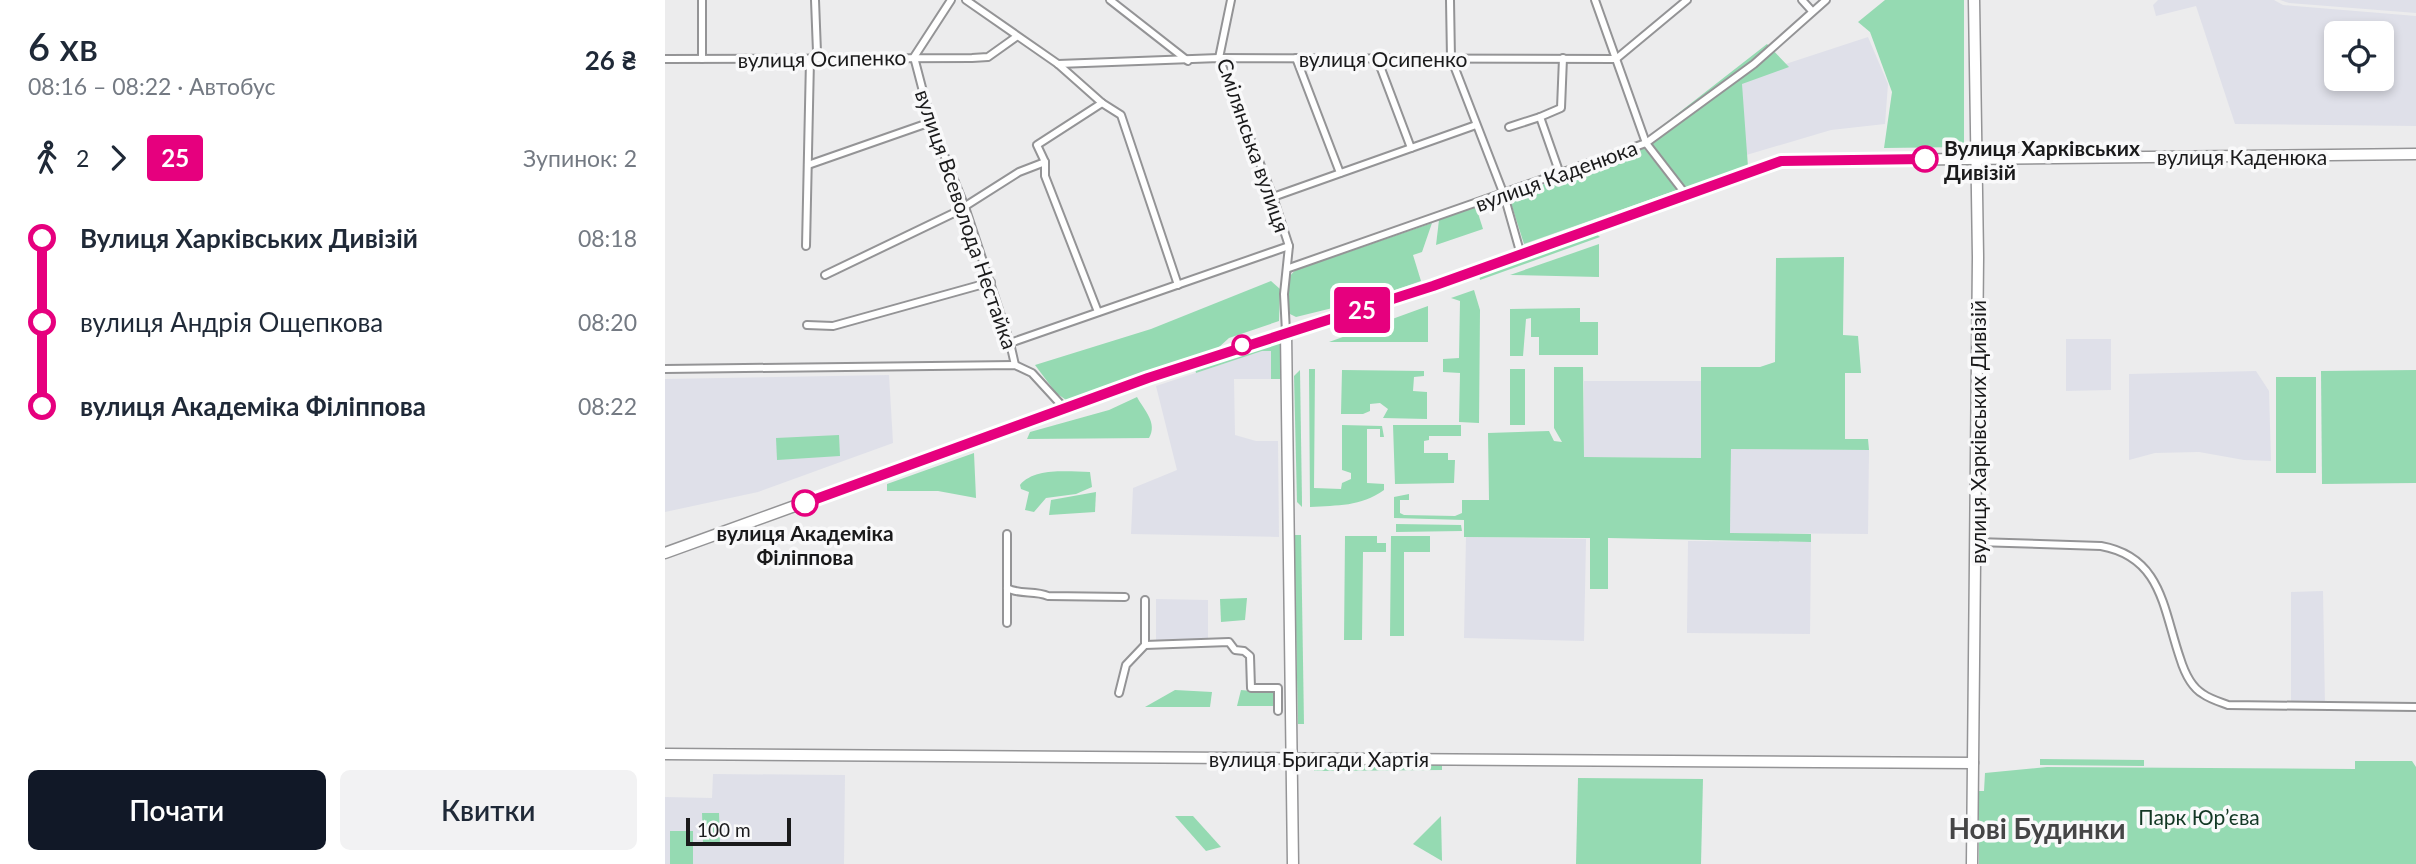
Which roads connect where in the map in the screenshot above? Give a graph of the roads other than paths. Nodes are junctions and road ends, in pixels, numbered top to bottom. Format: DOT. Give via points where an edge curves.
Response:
graph roads {
  1 [pos="702,0"];
  2 [pos="815,0"];
  3 [pos="951,0"];
  4 [pos="966,0"];
  5 [pos="1110,0"];
  6 [pos="1231,0"];
  7 [pos="1450,0"];
  8 [pos="1595,0"];
  9 [pos="1687,0"];
  10 [pos="1802,0"];
  11 [pos="1826,0"];
  12 [pos="1974,0"];
  13 [pos="1812,11"];
  14 [pos="1016,37"];
  15 [pos="914,57"];
  16 [pos="1219,58"];
  17 [pos="1296,58"];
  18 [pos="1377,58"];
  19 [pos="1451,58"];
  20 [pos="1563,58"];
  21 [pos="665,59"];
  22 [pos="702,59"];
  23 [pos="1616,59"];
  24 [pos="810,60"];
  25 [pos="1189,61"];
  26 [pos="1058,64"];
  27 [pos="1102,103"];
  28 [pos="1540,117"];
  29 [pos="931,122"];
  30 [pos="1476,125"];
  31 [pos="1509,127"];
  32 [pos="1646,143"];
  33 [pos="1411,148"];
  34 [pos="2416,154"];
  35 [pos="1977,158"];
  36 [pos="1045,162"];
  37 [pos="808,165"];
  38 [pos="1340,173"];
  39 [pos="1560,174"];
  40 [pos="1504,195"];
  41 [pos="1687,196"];
  42 [pos="1273,197"];
  43 [pos="965,206"];
  44 [pos="806,246"];
  45 [pos="1289,246"];
  46 [pos="1521,255"];
  47 [pos="1289,268"];
  48 [pos="825,275"];
  49 [pos="991,282"];
  50 [pos="1178,285"];
  51 [pos="1098,313"];
  52 [pos="807,325"];
  53 [pos="1286,332"];
  54 [pos="1010,343"];
  55 [pos="1015,365"];
  56 [pos="665,369"];
  57 [pos="1066,409"];
  58 [pos="1007,534"];
  59 [pos="1976,542"];
  60 [pos="665,553"];
  61 [pos="1007,588"];
  62 [pos="1125,597"];
  63 [pos="1145,600"];
  64 [pos="1007,623"];
  65 [pos="1145,645"];
  66 [pos="1119,693"];
  67 [pos="2416,707"];
  68 [pos="1278,711"];
  69 [pos="665,754"];
  70 [pos="1291,758"];
  71 [pos="1973,763"];
  72 [pos="1293,864"];
  73 [pos="1972,864"];
  1 -- 22 [label="street"];
  2 -- 24 [label="street" via="817,52"];
  3 -- 15 [label="street"];
  4 -- 14 [label="street"];
  5 -- 25 [label="street"];
  6 -- 16 [label="street, Смілянська вулиця"];
  7 -- 19 [label="street"];
  8 -- 23 [label="street"];
  9 -- 23 [label="street"];
  10 -- 13 [label="street"];
  11 -- 13 [label="street, вулиця Каденюка"];
  12 -- 35 [label="street, вулиця Харківських Дивізій"];
  13 -- 32 [label="street, вулиця Каденюка" via="1754,64"];
  14 -- 15 [label="street, вулиця Осипенко" via="988,57"];
  14 -- 26 [label="street"];
  15 -- 24 [label="street, вулиця Осипенко"];
  15 -- 29 [label="street, вулиця Всеволода Нестайка"];
  16 -- 17 [label="street, вулиця Осипенко"];
  16 -- 25 [label="street, вулиця Осипенко"];
  16 -- 42 [label="street, Смілянська вулиця"];
  17 -- 18 [label="street, вулиця Осипенко"];
  17 -- 38 [label="street"];
  18 -- 19 [label="street, вулиця Осипенко"];
  18 -- 33 [label="street"];
  19 -- 20 [label="street, вулиця Осипенко"];
  19 -- 30 [label="street"];
  20 -- 23 [label="street, вулиця Осипенко"];
  20 -- 28 [label="street" via="1561,108"];
  21 -- 22 [label="street, вулиця Осипенко"];
  22 -- 24 [label="street, вулиця Осипенко"];
  23 -- 32 [label="street"];
  24 -- 37 [label="street"];
  25 -- 26 [label="street, вулиця Осипенко"];
  26 -- 27 [label="street"];
  27 -- 36 [label="street" via="1037,145"];
  27 -- 50 [label="street" via="1121,115"];
  28 -- 31 [label="street"];
  28 -- 39 [label="street"];
  29 -- 37 [label="street"];
  29 -- 43 [label="street, вулиця Всеволода Нестайка"];
  30 -- 33 [label="street"];
  30 -- 40 [label="street"];
  32 -- 39 [label="street, вулиця Каденюка"];
  32 -- 41 [label="street"];
  33 -- 38 [label="street"];
  34 -- 35 [label="street, вулиця Каденюка"];
  35 -- 41 [label="street, вулиця Каденюка" via="1781,161"];
  35 -- 59 [label="street, вулиця Харківських Дивізій"];
  36 -- 43 [label="street" via="1019,172"];
  36 -- 51 [label="street" via="1045,176"];
  37 -- 44 [label="street"];
  38 -- 42 [label="street"];
  39 -- 40 [label="street, вулиця Каденюка"];
  40 -- 46 [label="street"];
  40 -- 47 [label="street, вулиця Каденюка"];
  41 -- 46 [label="street, вулиця Каденюка"];
  42 -- 45 [label="street, Смілянська вулиця"];
  43 -- 48 [label="street"];
  43 -- 49 [label="street, вулиця Всеволода Нестайка"];
  45 -- 47 [label="street, Смілянська вулиця"];
  45 -- 50 [label="street"];
  46 -- 53 [label="street, вулиця Каденюка"];
  47 -- 53 [label="street, Смілянська вулиця" via="1284,294"];
  49 -- 52 [label="street" via="832,326"];
  49 -- 54 [label="street, вулиця Всеволода Нестайка"];
  50 -- 51 [label="street"];
  51 -- 54 [label="street"];
  53 -- 57 [label="street, вулиця Каденюка"];
  53 -- 70 [label="street"];
  54 -- 55 [label="street, вулиця Всеволода Нестайка"];
  55 -- 56 [label="street"];
  55 -- 57 [label="street" via="1032,373"];
  57 -- 60 [label="street, вулиця Каденюка"];
  58 -- 61 [label="street"];
  59 -- 67 [label="street" via="2101,546 2139,561 2156,584 2185,673 2201,693 2228,705"];
  59 -- 71 [label="street, вулиця Харківських Дивізій"];
  61 -- 62 [label="street" via="1048,596"];
  61 -- 64 [label="street"];
  63 -- 65 [label="street"];
  65 -- 66 [label="street" via="1126,665"];
  65 -- 68 [label="street" via="1229,642 1250,656 1251,688 1278,688"];
  69 -- 70 [label="street, вулиця Бригади Хартія"];
  70 -- 71 [label="street, вулиця Бригади Хартія"];
  70 -- 72 [label="street"];
  71 -- 73 [label="street, вулиця Харківських Дивізій"];
}
